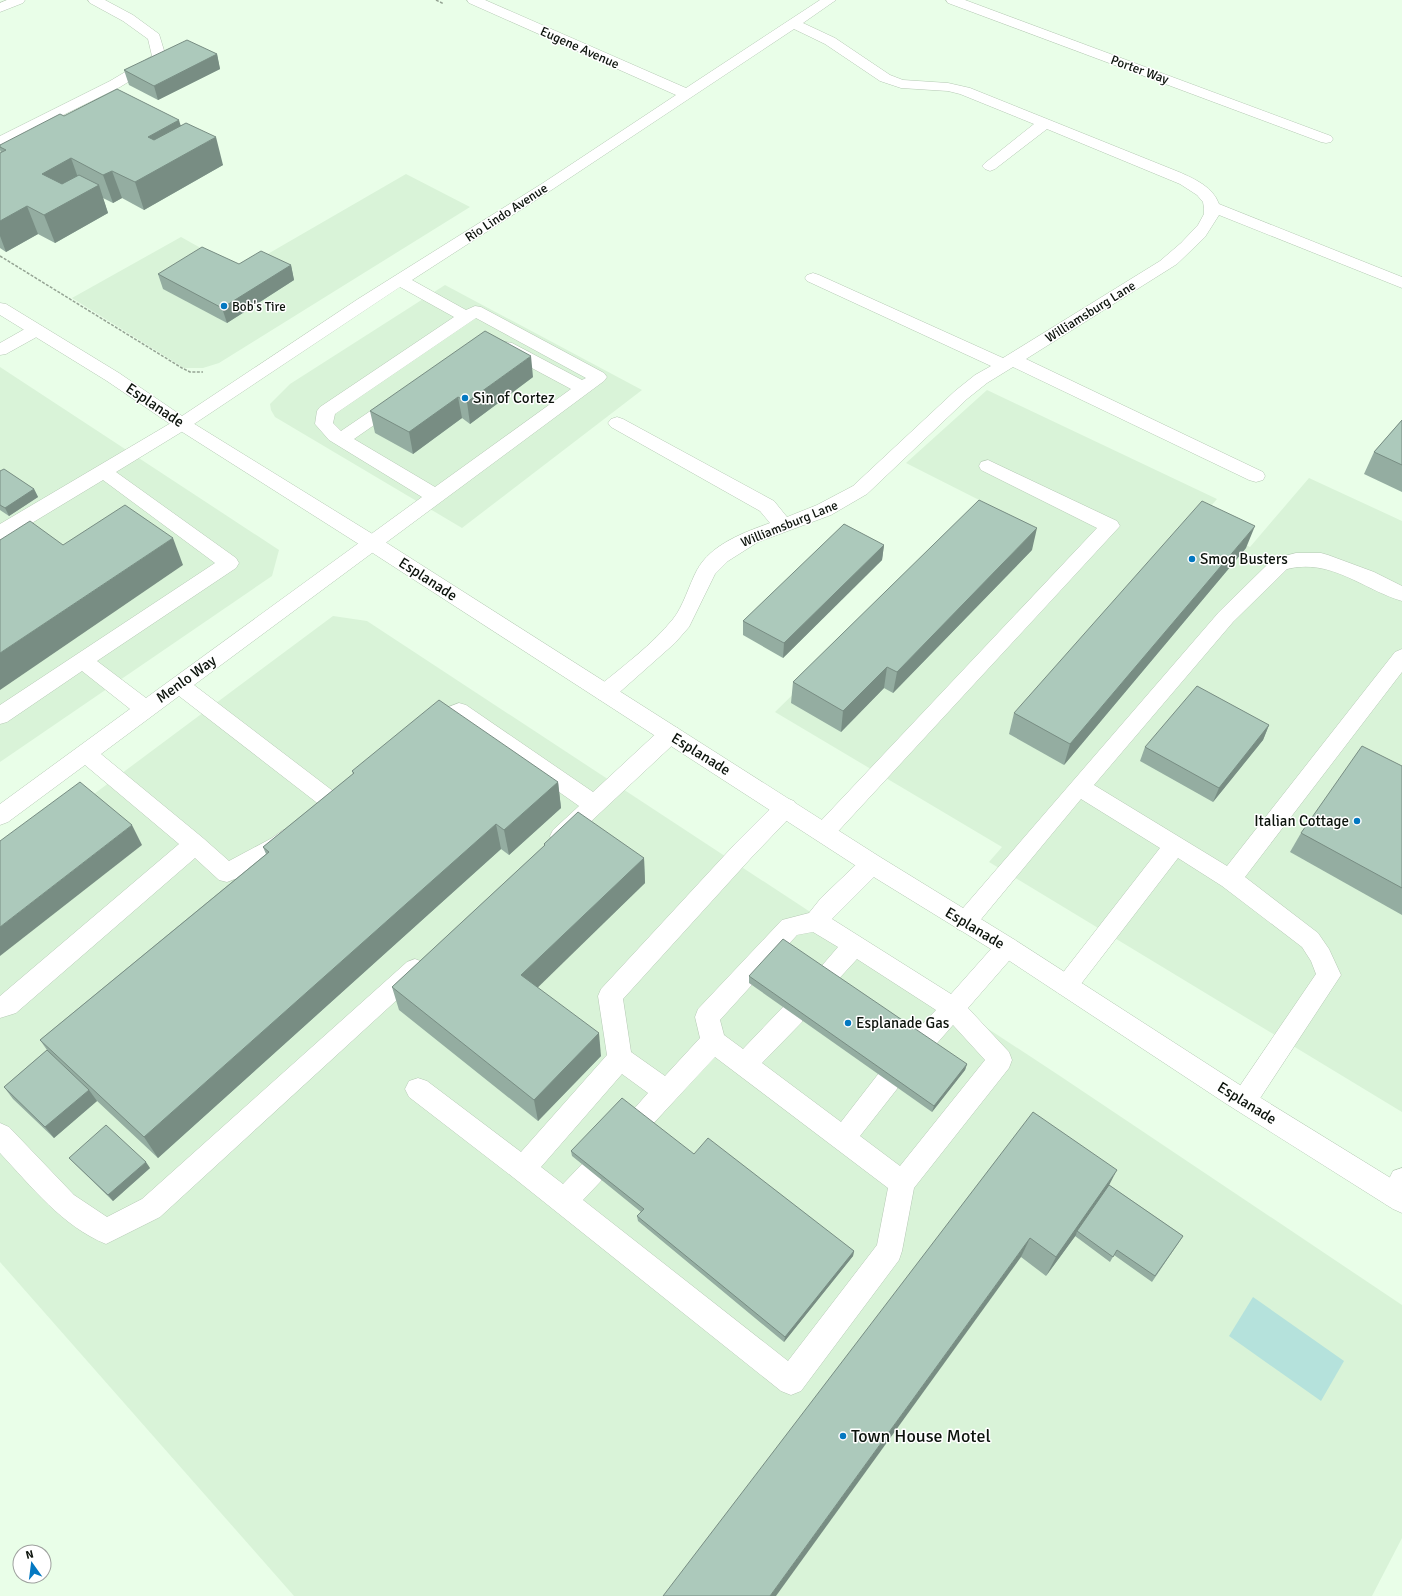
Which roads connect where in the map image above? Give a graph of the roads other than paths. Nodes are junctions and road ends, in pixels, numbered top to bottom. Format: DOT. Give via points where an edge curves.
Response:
graph roads {
  1 [pos="18,0"];
  2 [pos="95,0"];
  3 [pos="474,0"];
  4 [pos="829,0"];
  5 [pos="953,0"];
  6 [pos="0,8"];
  7 [pos="792,24"];
  8 [pos="687,94"];
  9 [pos="1045,123"];
  10 [pos="1326,139"];
  11 [pos="0,142"];
  12 [pos="990,166"];
  13 [pos="1212,207"];
  14 [pos="813,278"];
  15 [pos="400,280"];
  16 [pos="1402,283"];
  17 [pos="0,308"];
  18 [pos="466,316"];
  19 [pos="36,330"];
  20 [pos="491,344"];
  21 [pos="0,350"];
  22 [pos="1008,362"];
  23 [pos="583,388"];
  24 [pos="413,390"];
  25 [pos="617,423"];
  26 [pos="182,424"];
  27 [pos="341,440"];
  28 [pos="988,466"];
  29 [pos="104,471"];
  30 [pos="1256,476"];
  31 [pos="435,496"];
  32 [pos="783,525"];
  33 [pos="0,532"];
  34 [pos="372,543"];
  35 [pos="1402,594"];
  36 [pos="1402,657"];
  37 [pos="83,661"];
  38 [pos="179,685"];
  39 [pos="605,693"];
  40 [pos="145,710"];
  41 [pos="0,716"];
  42 [pos="670,734"];
  43 [pos="413,735"];
  44 [pos="85,753"];
  45 [pos="362,779"];
  46 [pos="1079,786"];
  47 [pos="333,803"];
  48 [pos="595,805"];
  49 [pos="786,808"];
  50 [pos="0,816"];
  51 [pos="824,832"];
  52 [pos="195,844"];
  53 [pos="1175,845"];
  54 [pos="546,850"];
  55 [pos="872,864"];
  56 [pos="1230,878"];
  57 [pos="816,921"];
  58 [pos="965,922"];
  59 [pos="855,946"];
  60 [pos="1007,948"];
  61 [pos="429,956"];
  62 [pos="827,976"];
  63 [pos="1066,986"];
  64 [pos="0,1007"];
  65 [pos="953,1008"];
  66 [pos="793,1014"];
  67 [pos="713,1041"];
  68 [pos="923,1041"];
  69 [pos="620,1058"];
  70 [pos="744,1066"];
  71 [pos="888,1081"];
  72 [pos="418,1089"];
  73 [pos="667,1092"];
  74 [pos="1244,1101"];
  75 [pos="642,1118"];
  76 [pos="0,1136"];
  77 [pos="844,1139"];
  78 [pos="523,1169"];
  79 [pos="592,1172"];
  80 [pos="902,1183"];
  81 [pos="1399,1192"];
  82 [pos="564,1202"];
  1 -- 6 [label="street"];
  2 -- 11 [label="street" via="128,18 154,37 159,57 115,84"];
  3 -- 8 [label="street, Eugene Avenue"];
  4 -- 7 [label="street, Rio Lindo Avenue"];
  5 -- 10 [label="street, Porter Way"];
  7 -- 8 [label="street, Rio Lindo Avenue"];
  7 -- 9 [label="street" via="830,41 885,78 901,84 948,87 965,91"];
  8 -- 15 [label="street, Rio Lindo Avenue"];
  9 -- 12 [label="street"];
  9 -- 13 [label="street" via="1190,182 1201,190"];
  13 -- 16 [label="street"];
  13 -- 22 [label="street, Williamsburg Lane" via="1206,225 1177,256"];
  14 -- 22 [label="street"];
  15 -- 18 [label="street"];
  15 -- 26 [label="street, Rio Lindo Avenue"];
  17 -- 19 [label="street, Esplanade"];
  18 -- 23 [label="street, Menlo Way" via="475,311 598,377"];
  18 -- 27 [label="street" via="326,411 324,424"];
  19 -- 21 [label="street"];
  19 -- 26 [label="street, Esplanade" via="113,377"];
  20 -- 23 [label="street" via="498,343"];
  22 -- 30 [label="street"];
  22 -- 32 [label="street, Williamsburg Lane" via="961,395 860,490 824,510"];
  23 -- 31 [label="street, Menlo Way"];
  24 -- 27 [label="street"];
  25 -- 32 [label="street" via="768,506"];
  26 -- 29 [label="street, Rio Lindo Avenue"];
  26 -- 34 [label="street, Esplanade"];
  27 -- 31 [label="street"];
  28 -- 51 [label="street" via="1110,526"];
  29 -- 33 [label="street, Rio Lindo Avenue"];
  29 -- 37 [label="street" via="229,563"];
  31 -- 34 [label="street, Menlo Way"];
  32 -- 39 [label="street, Williamsburg Lane" via="751,537 721,556 707,570 682,622 668,638"];
  34 -- 38 [label="street, Menlo Way"];
  34 -- 39 [label="street, Esplanade"];
  35 -- 46 [label="street" via="1367,576 1321,560 1296,560 1280,564 1226,617"];
  36 -- 56 [label="street"];
  37 -- 40 [label="street"];
  37 -- 41 [label="street"];
  38 -- 40 [label="street, Menlo Way"];
  38 -- 47 [label="street"];
  39 -- 42 [label="street, Esplanade"];
  40 -- 44 [label="street, Menlo Way"];
  42 -- 48 [label="street"];
  42 -- 49 [label="street, Esplanade"];
  43 -- 48 [label="street" via="424,725 459,711"];
  44 -- 50 [label="street, Menlo Way"];
  44 -- 52 [label="street"];
  45 -- 47 [label="street"];
  46 -- 53 [label="street"];
  46 -- 58 [label="street"];
  47 -- 52 [label="street" via="280,845 227,873"];
  48 -- 54 [label="street"];
  49 -- 51 [label="street, Esplanade"];
  49 -- 69 [label="street" via="743,851 610,996"];
  51 -- 55 [label="street, Esplanade"];
  52 -- 64 [label="street" via="7,1006"];
  53 -- 56 [label="street"];
  53 -- 63 [label="street"];
  55 -- 57 [label="street"];
  55 -- 58 [label="street, Esplanade"];
  56 -- 74 [label="street" via="1310,940 1321,956 1329,975"];
  57 -- 59 [label="street"];
  57 -- 67 [label="street" via="790,927 707,1017"];
  58 -- 60 [label="street, Esplanade"];
  59 -- 62 [label="street"];
  59 -- 65 [label="street"];
  60 -- 63 [label="street, Esplanade"];
  60 -- 65 [label="street"];
  61 -- 76 [label="street" via="151,1208 106,1231 65,1204"];
  63 -- 74 [label="street, Esplanade"];
  65 -- 68 [label="street"];
  65 -- 80 [label="street" via="1000,1060"];
  66 -- 70 [label="street"];
  67 -- 70 [label="street"];
  67 -- 73 [label="street"];
  69 -- 73 [label="street"];
  69 -- 78 [label="street"];
  70 -- 77 [label="street"];
  71 -- 77 [label="street"];
  72 -- 78 [label="street"];
  73 -- 75 [label="street"];
  74 -- 81 [label="street, Esplanade"];
  77 -- 80 [label="street"];
  78 -- 82 [label="street"];
  79 -- 82 [label="street"];
  80 -- 82 [label="street" via="889,1251 791,1382"];
}
